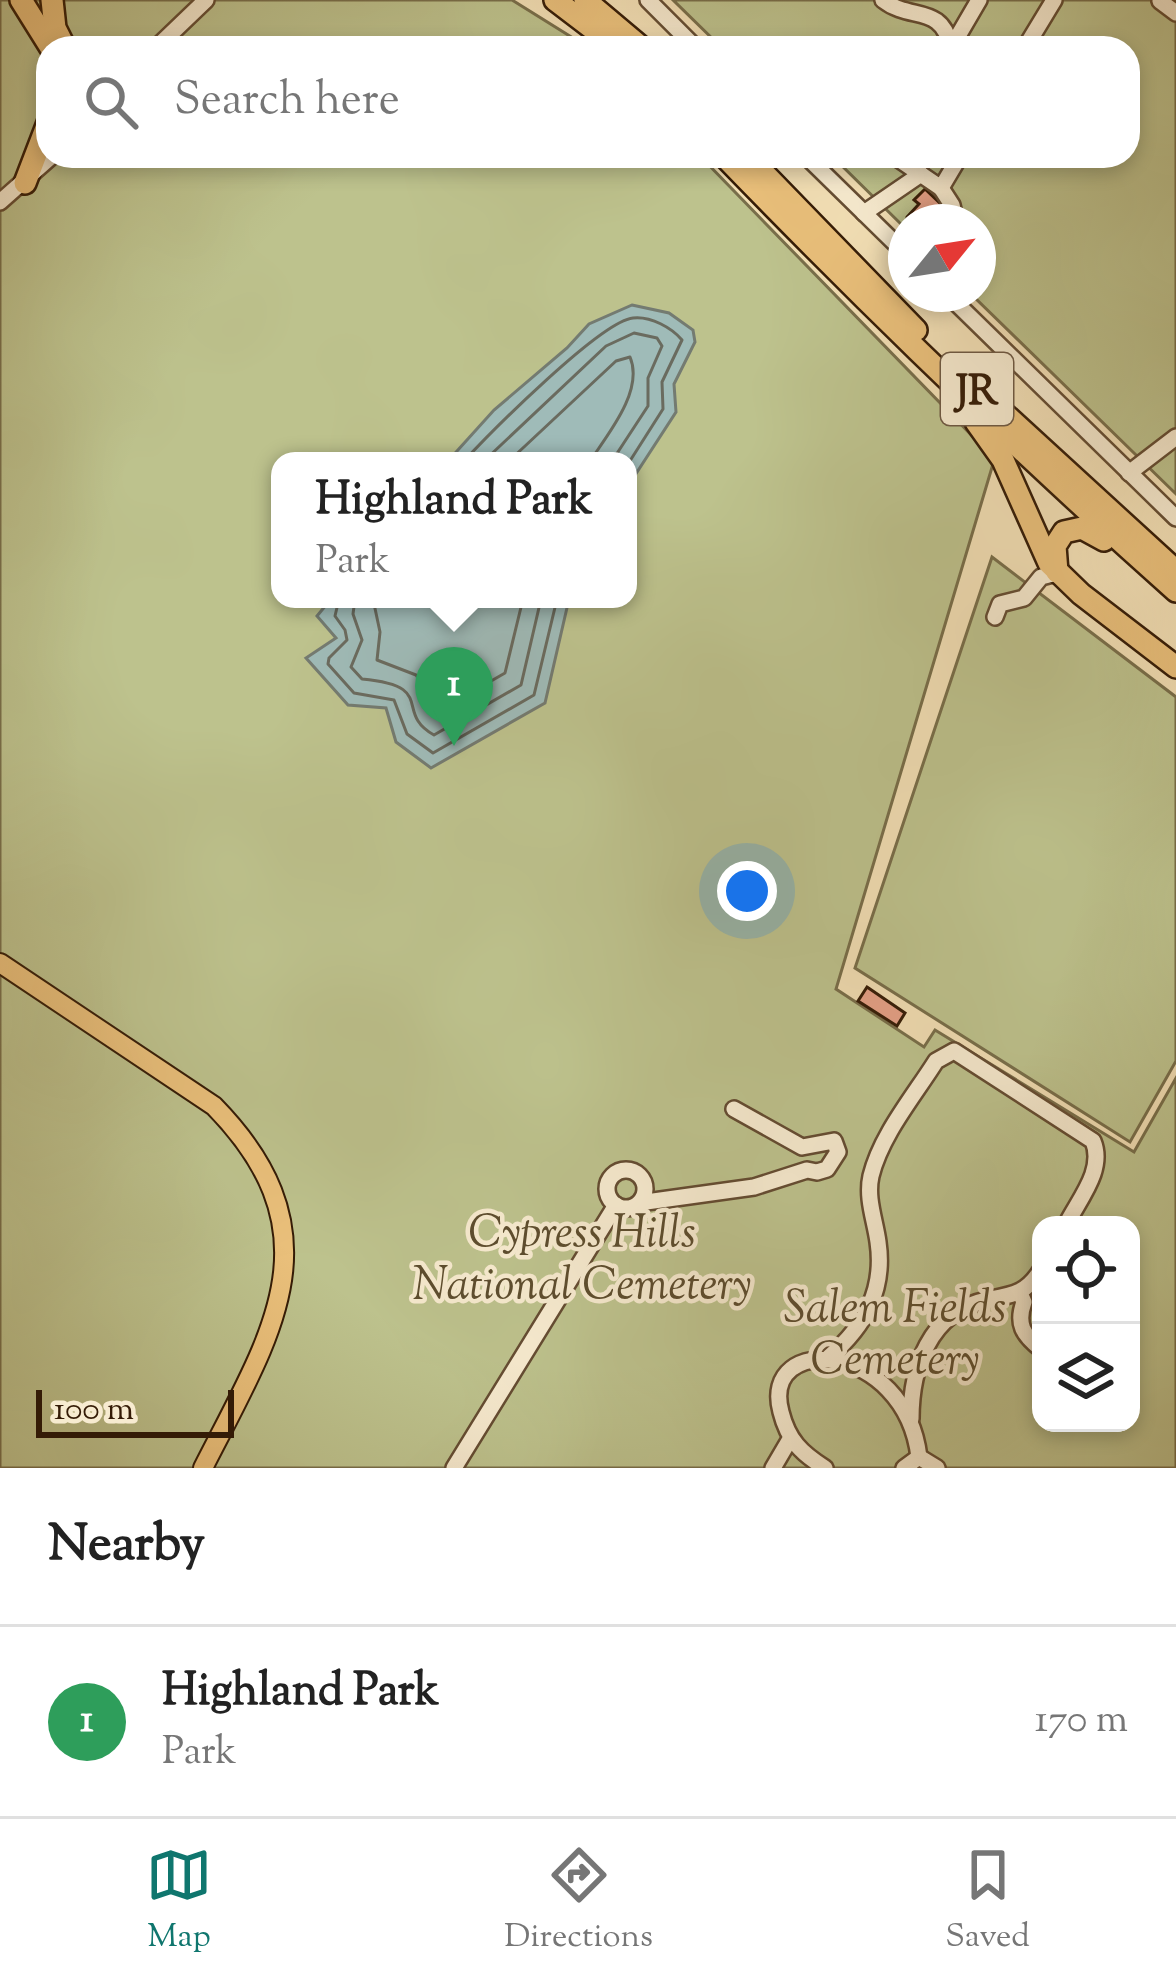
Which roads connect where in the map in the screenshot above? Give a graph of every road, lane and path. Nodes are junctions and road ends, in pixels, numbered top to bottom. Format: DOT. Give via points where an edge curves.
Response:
graph roads {
  1 [pos="21,0"];
  2 [pos="52,0"];
  3 [pos="206,0"];
  4 [pos="556,0"];
  5 [pos="585,0"];
  6 [pos="610,0"];
  7 [pos="648,0"];
  8 [pos="884,0"];
  9 [pos="979,0"];
  10 [pos="1054,0"];
  11 [pos="1160,1"];
  12 [pos="1176,13"];
  13 [pos="46,36"];
  14 [pos="54,36"];
  15 [pos="168,36"];
  16 [pos="602,36"];
  17 [pos="628,36"];
  18 [pos="644,36"];
  19 [pos="684,36"];
  20 [pos="946,36"];
  21 [pos="958,36"];
  22 [pos="1032,36"];
  23 [pos="36,154"];
  24 [pos="40,168"];
  25 [pos="736,168"];
  26 [pos="759,168"];
  27 [pos="818,168"];
  28 [pos="911,168"];
  29 [pos="952,168"];
  30 [pos="921,175"];
  31 [pos="25,183"];
  32 [pos="940,188"];
  33 [pos="0,202"];
  34 [pos="951,204"];
  35 [pos="864,213"];
  36 [pos="888,236"];
  37 [pos="964,312"];
  38 [pos="910,344"];
  39 [pos="1176,437"];
  40 [pos="1129,473"];
  41 [pos="1176,518"];
  42 [pos="1176,571"];
  43 [pos="1058,573"];
  44 [pos="1176,592"];
  45 [pos="995,617"];
  46 [pos="1176,667"];
  47 [pos="0,963"];
  48 [pos="734,1109"];
  49 [pos="638,1203"];
  50 [pos="616,1205"];
  51 [pos="1071,1216"];
  52 [pos="1032,1283"];
  53 [pos="1020,1292"];
  54 [pos="1032,1340"];
  55 [pos="829,1357"];
  56 [pos="911,1419"];
  57 [pos="790,1439"];
  58 [pos="919,1457"];
  59 [pos="202,1468"];
  60 [pos="454,1468"];
  61 [pos="773,1468"];
  62 [pos="825,1468"];
  63 [pos="904,1468"];
  64 [pos="937,1468"];
  1 -- 13 [label="highway"];
  2 -- 14 [label="highway"];
  3 -- 15 [label="street"];
  4 -- 16 [label="highway"];
  5 -- 17 [label="highway"];
  6 -- 18 [label="highway"];
  7 -- 19 [label="street"];
  8 -- 20 [label="street" via="932,16"];
  9 -- 21 [label="street"];
  10 -- 22 [label="street"];
  11 -- 12 [label="street"];
  23 -- 31 [label="highway"];
  24 -- 31 [label="street"];
  25 -- 38 [label="highway, JR"];
  26 -- 42 [label="highway, JR" via="928,342"];
  27 -- 35 [label="street"];
  28 -- 30 [label="street"];
  29 -- 32 [label="street"];
  30 -- 32 [label="street"];
  30 -- 35 [label="street"];
  31 -- 33 [label="street"];
  32 -- 34 [label="street"];
  35 -- 36 [label="street"];
  37 -- 40 [label="street"];
  38 -- 43 [label="highway" via="996,448"];
  38 -- 44 [label="highway, JR"];
  39 -- 40 [label="street"];
  40 -- 41 [label="street"];
  43 -- 44 [label="highway" via="1057,540 1082,528"];
  43 -- 45 [label="street" via="1041,577 1024,598 1000,604"];
  43 -- 46 [label="highway"];
  47 -- 59 [label="main road" via="214,1106 243,1136 273,1190 285,1248 281,1300"];
  48 -- 49 [label="street" via="802,1147 834,1142 838,1152 817,1172"];
  49 -- 50 [label="street"];
  49 -- 50 [label="street" via="644,1186 627,1170 608,1183"];
  50 -- 60 [label="street"];
  51 -- 55 [label="street" via="1096,1168 1093,1141 946,1052 875,1161 875,1298"];
  52 -- 53 [label="street"];
  53 -- 54 [label="street" via="1021,1330"];
  53 -- 56 [label="street" via="982,1300 936,1332 919,1357"];
  55 -- 56 [label="street" via="873,1375"];
  55 -- 57 [label="street" via="803,1363 782,1384 778,1399"];
  56 -- 58 [label="street"];
  57 -- 61 [label="street"];
  57 -- 62 [label="street"];
  58 -- 63 [label="street"];
  58 -- 64 [label="street"];
}
